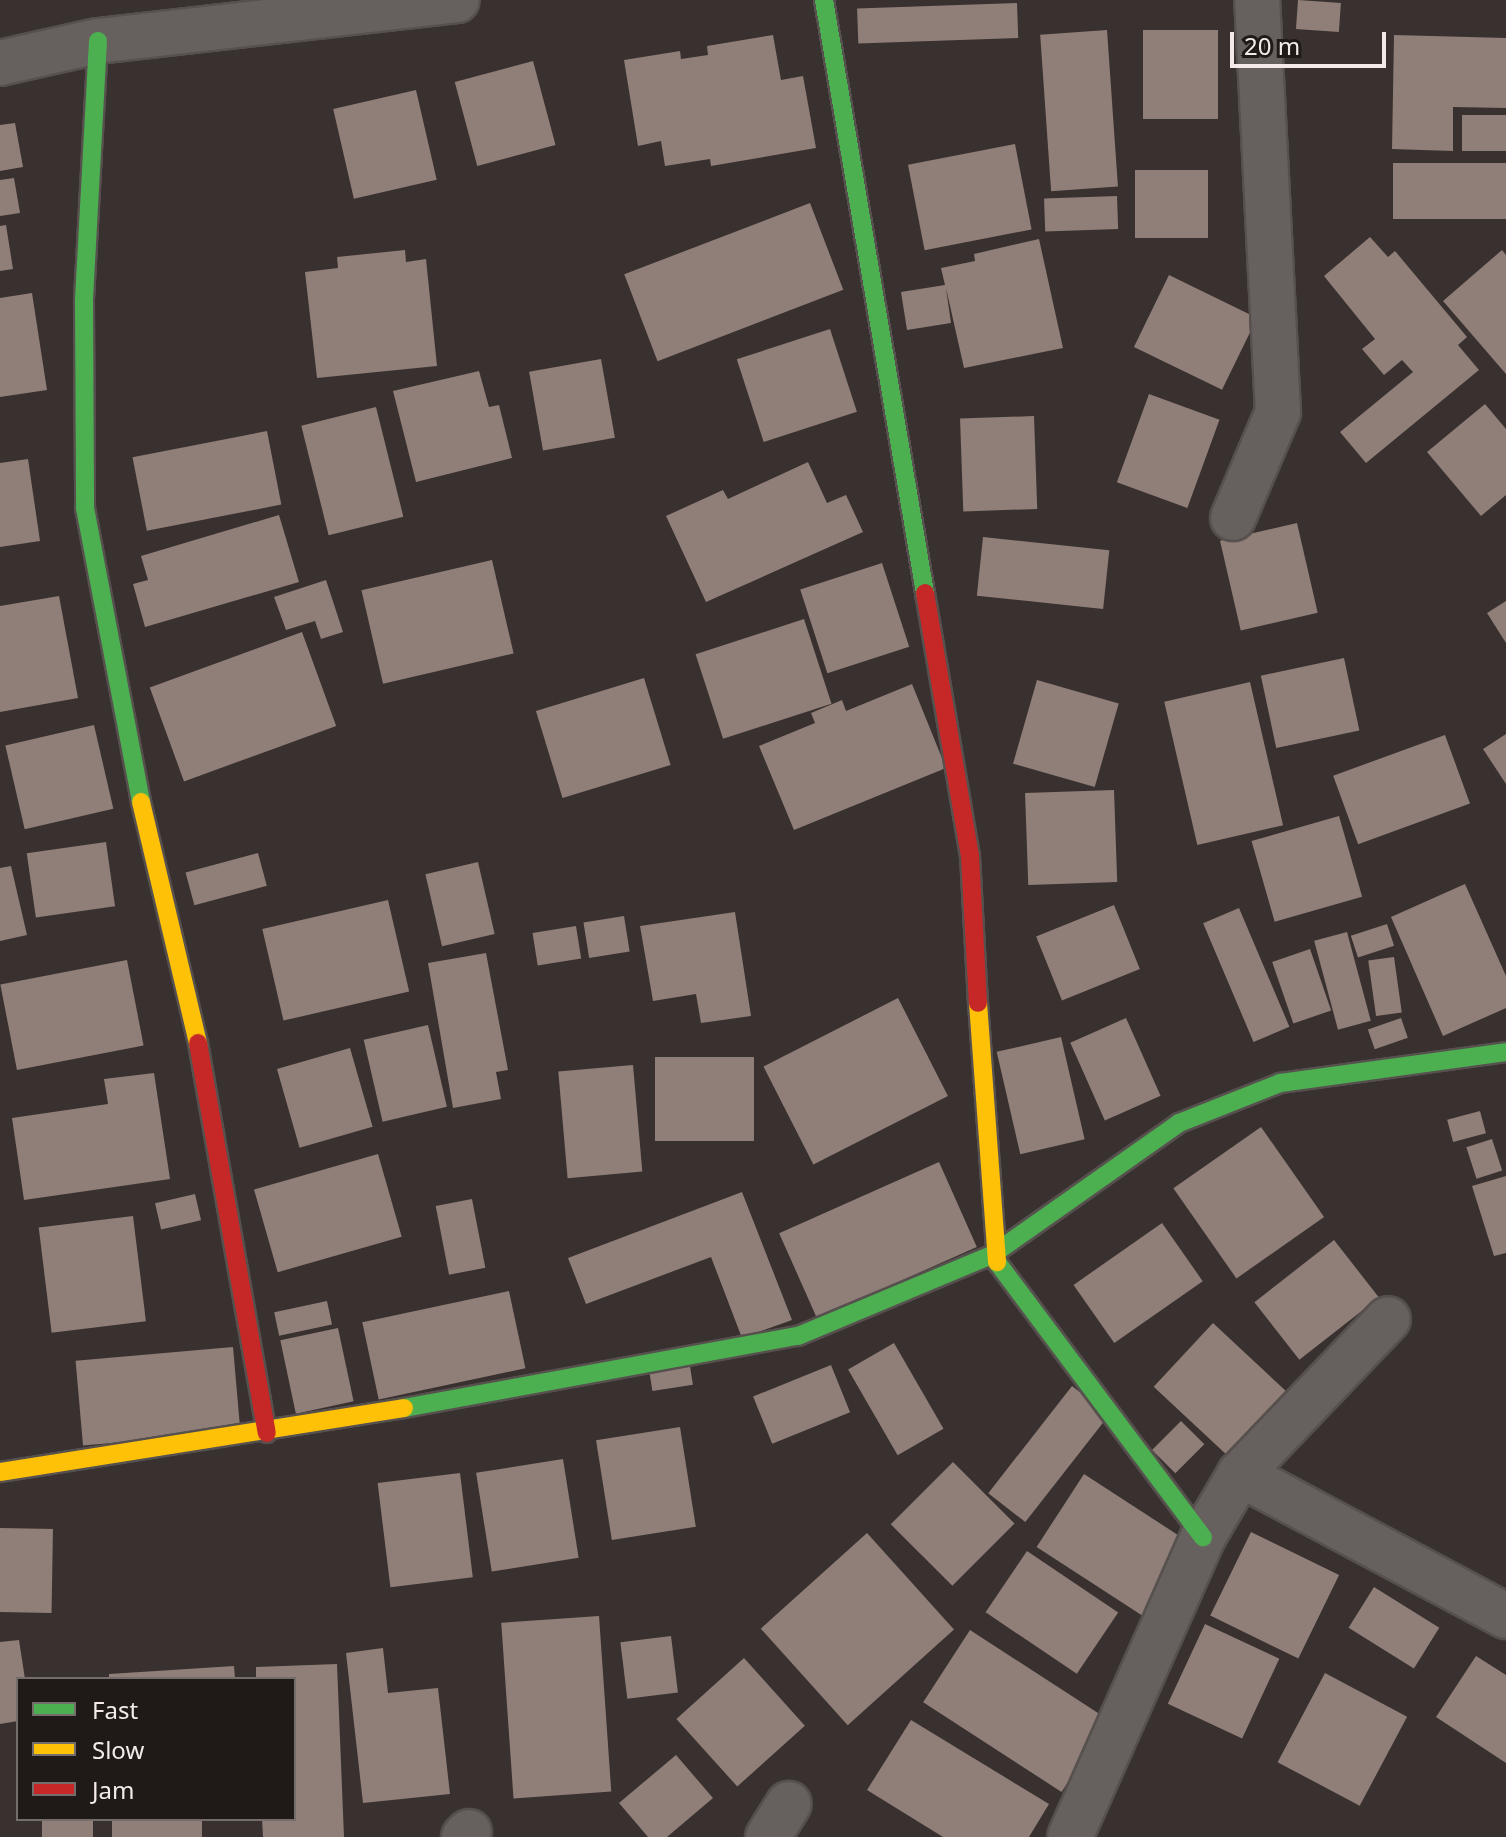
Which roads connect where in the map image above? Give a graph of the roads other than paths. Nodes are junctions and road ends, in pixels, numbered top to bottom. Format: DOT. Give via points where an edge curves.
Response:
graph roads {
  1 [pos="457,0"];
  2 [pos="824,0"];
  3 [pos="1257,0"];
  4 [pos="98,41"];
  5 [pos="0,63"];
  6 [pos="1233,518"];
  7 [pos="1506,1052"];
  8 [pos="992,1255"];
  9 [pos="1388,1319"];
  10 [pos="267,1433"];
  11 [pos="0,1472"];
  12 [pos="1240,1474"];
  13 [pos="1203,1537"];
  14 [pos="1506,1616"];
  15 [pos="1070,1837"];
  1 -- 4 [label="street"];
  2 -- 8 [label="street" via="970,856"];
  3 -- 6 [label="street" via="1278,412"];
  4 -- 5 [label="street"];
  4 -- 10 [label="street" via="84,302 85,508 153,865 212,1098"];
  7 -- 8 [label="street" via="1280,1083 1179,1123"];
  8 -- 10 [label="street" via="798,1336"];
  8 -- 13 [label="street"];
  9 -- 12 [label="street"];
  10 -- 11 [label="street"];
  12 -- 13 [label="street"];
  12 -- 14 [label="street"];
  13 -- 15 [label="street"];
}
